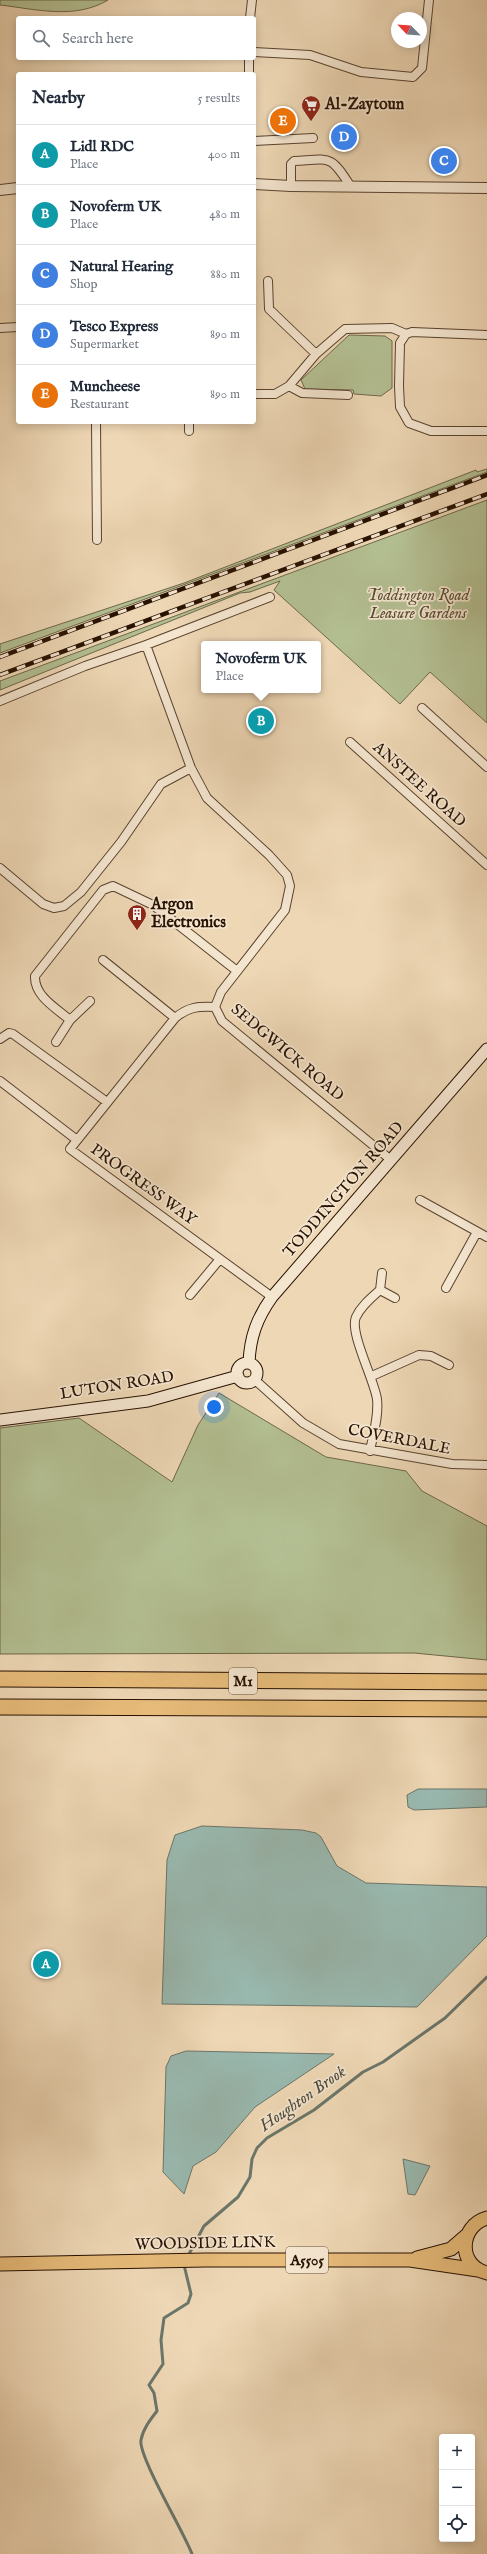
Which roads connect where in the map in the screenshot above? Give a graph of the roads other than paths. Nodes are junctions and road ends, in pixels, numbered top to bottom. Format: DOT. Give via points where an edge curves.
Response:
graph roads {
  1 [pos="252,0"];
  2 [pos="429,0"];
  3 [pos="250,16"];
  4 [pos="256,52"];
  5 [pos="249,60"];
  6 [pos="249,72"];
  7 [pos="313,138"];
  8 [pos="256,141"];
  9 [pos="256,184"];
  10 [pos="291,186"];
  11 [pos="351,187"];
  12 [pos="16,188"];
  13 [pos="487,188"];
  14 [pos="0,190"];
  15 [pos="268,281"];
  16 [pos="16,327"];
  17 [pos="0,328"];
  18 [pos="406,334"];
  19 [pos="487,335"];
  20 [pos="316,354"];
  21 [pos="289,386"];
  22 [pos="256,394"];
  23 [pos="348,395"];
  24 [pos="96,424"];
  25 [pos="189,424"];
  26 [pos="189,431"];
  27 [pos="487,431"];
  28 [pos="97,540"];
  29 [pos="270,597"];
  30 [pos="146,645"];
  31 [pos="0,701"];
  32 [pos="422,708"];
  33 [pos="350,742"];
  34 [pos="487,767"];
  35 [pos="191,768"];
  36 [pos="487,865"];
  37 [pos="0,868"];
  38 [pos="104,960"];
  39 [pos="237,971"];
  40 [pos="90,1001"];
  41 [pos="215,1007"];
  42 [pos="175,1018"];
  43 [pos="70,1020"];
  44 [pos="0,1039"];
  45 [pos="56,1042"];
  46 [pos="487,1049"];
  47 [pos="0,1080"];
  48 [pos="107,1102"];
  49 [pos="77,1140"];
  50 [pos="391,1160"];
  51 [pos="420,1200"];
  52 [pos="477,1232"];
  53 [pos="487,1237"];
  54 [pos="220,1259"];
  55 [pos="382,1273"];
  56 [pos="446,1288"];
  57 [pos="380,1290"];
  58 [pos="190,1295"];
  59 [pos="272,1296"];
  60 [pos="395,1298"];
  61 [pos="249,1363"];
  62 [pos="449,1365"];
  63 [pos="238,1376"];
  64 [pos="372,1376"];
  65 [pos="255,1380"];
  66 [pos="0,1420"];
  67 [pos="370,1451"];
  68 [pos="487,1465"];
  69 [pos="0,1675"];
  70 [pos="0,1679"];
  71 [pos="57,1679"];
  72 [pos="487,1682"];
  73 [pos="0,1707"];
  74 [pos="487,1709"];
  75 [pos="487,2218"];
  76 [pos="466,2236"];
  77 [pos="410,2260"];
  78 [pos="0,2264"];
  79 [pos="484,2273"];
  1 -- 3 [label="street"];
  2 -- 4 [label="street" via="422,68 413,76 361,72 310,55"];
  5 -- 6 [label="street"];
  7 -- 8 [label="street"];
  9 -- 10 [label="street"];
  10 -- 11 [label="street"];
  10 -- 11 [label="street" via="291,164 326,160 336,164"];
  11 -- 13 [label="street"];
  12 -- 14 [label="street"];
  15 -- 20 [label="street" via="269,309"];
  16 -- 17 [label="street"];
  18 -- 19 [label="street" via="412,332"];
  18 -- 20 [label="street" via="392,328 345,329"];
  18 -- 27 [label="street" via="400,343 398,386 400,407 409,423 431,431"];
  20 -- 21 [label="street"];
  21 -- 22 [label="street" via="275,394"];
  21 -- 23 [label="street" via="302,393"];
  24 -- 28 [label="street"];
  25 -- 26 [label="street"];
  29 -- 30 [label="street"];
  30 -- 31 [label="street" via="85,666"];
  30 -- 35 [label="street, SEDGWICK ROAD"];
  32 -- 34 [label="street"];
  33 -- 36 [label="street, ANSTEE ROAD"];
  35 -- 37 [label="street" via="161,784 121,842 81,892 64,906 54,908 43,904"];
  35 -- 39 [label="street, SEDGWICK ROAD" via="207,798 269,855 287,875 290,886 285,910"];
  38 -- 42 [label="street"];
  39 -- 41 [label="street, SEDGWICK ROAD" via="216,999"];
  39 -- 43 [label="street" via="153,905 121,888 108,887 35,976 35,985 43,997"];
  40 -- 43 [label="street"];
  41 -- 42 [label="street, PROGRESS WAY" via="195,1007 185,1010"];
  41 -- 50 [label="street, SEDGWICK ROAD" via="222,1021"];
  42 -- 48 [label="street, PROGRESS WAY"];
  43 -- 45 [label="street"];
  44 -- 48 [label="street" via="9,1033 13,1034"];
  46 -- 50 [label="main road, TODDINGTON ROAD"];
  47 -- 49 [label="street"];
  48 -- 49 [label="street, PROGRESS WAY"];
  49 -- 54 [label="street, PROGRESS WAY" via="70,1150"];
  50 -- 59 [label="main road, TODDINGTON ROAD"];
  51 -- 52 [label="street"];
  52 -- 53 [label="street"];
  52 -- 56 [label="street"];
  54 -- 58 [label="street"];
  54 -- 59 [label="street, PROGRESS WAY"];
  55 -- 57 [label="street"];
  57 -- 60 [label="street"];
  57 -- 64 [label="street" via="363,1307 354,1322 359,1346"];
  59 -- 61 [label="main road, TODDINGTON ROAD" via="254,1327"];
  61 -- 63 [label="main road" via="240,1367"];
  61 -- 65 [label="main road" via="257,1371"];
  62 -- 64 [label="street" via="431,1356 419,1355"];
  63 -- 65 [label="main road" via="244,1382"];
  63 -- 66 [label="main road, LUTON ROAD" via="148,1401"];
  64 -- 67 [label="street" via="377,1402"];
  65 -- 67 [label="street, COVERDALE" via="303,1423 339,1444"];
  67 -- 68 [label="street, COVERDALE" via="452,1464"];
  69 -- 71 [label="highway"];
  70 -- 71 [label="highway, M1"];
  71 -- 72 [label="highway, M1"];
  73 -- 74 [label="highway, M1"];
  75 -- 76 [label="main road, A5505" via="473,2225"];
  76 -- 77 [label="main road, WOODSIDE LINK / A5505" via="445,2251"];
  76 -- 79 [label="main road, A5505" via="465,2251 472,2265"];
  77 -- 78 [label="main road, WOODSIDE LINK / A5505"];
  77 -- 79 [label="main road, WOODSIDE LINK / A5505"];
}
